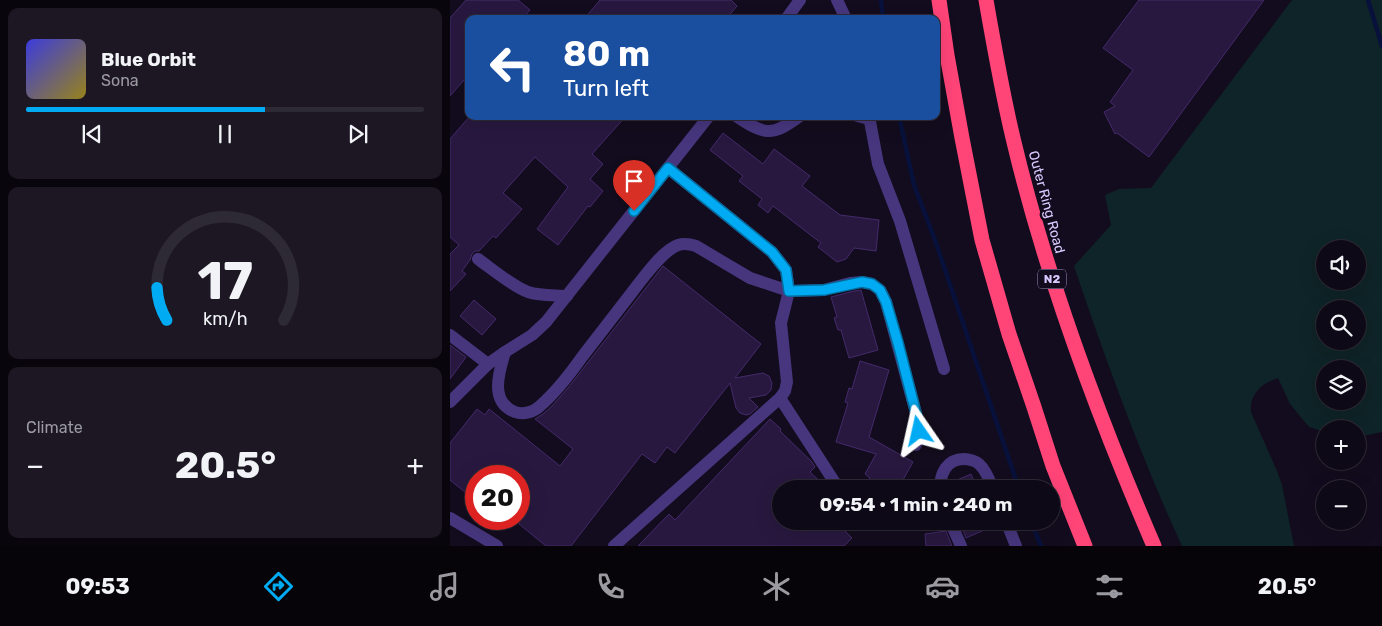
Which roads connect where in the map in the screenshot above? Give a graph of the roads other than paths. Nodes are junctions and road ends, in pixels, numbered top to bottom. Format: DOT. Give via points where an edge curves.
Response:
graph roads {
  1 [pos="800,0"];
  2 [pos="837,0"];
  3 [pos="939,0"];
  4 [pos="986,0"];
  5 [pos="789,15"];
  6 [pos="844,15"];
  7 [pos="706,120"];
  8 [pos="742,120"];
  9 [pos="795,120"];
  10 [pos="866,120"];
  11 [pos="668,168"];
  12 [pos="478,259"];
  13 [pos="789,291"];
  14 [pos="567,296"];
  15 [pos="450,335"];
  16 [pos="505,352"];
  17 [pos="488,364"];
  18 [pos="944,369"];
  19 [pos="780,398"];
  20 [pos="450,402"];
  21 [pos="916,445"];
  22 [pos="833,480"];
  23 [pos="940,480"];
  24 [pos="990,480"];
  25 [pos="450,518"];
  26 [pos="954,530"];
  27 [pos="1010,530"];
  28 [pos="497,546"];
  29 [pos="614,546"];
  30 [pos="961,546"];
  31 [pos="1016,546"];
  32 [pos="1085,546"];
  33 [pos="1154,546"];
  1 -- 5 [label="street"];
  2 -- 6 [label="street"];
  3 -- 32 [label="highway" via="982,240 1036,416"];
  4 -- 33 [label="highway, Outer Ring Road / N2" via="1013,138 1051,278 1081,366"];
  7 -- 11 [label="street"];
  8 -- 9 [label="street" via="760,130 770,131 779,130"];
  10 -- 18 [label="street"];
  11 -- 13 [label="street" via="772,252 786,270"];
  11 -- 14 [label="street"];
  12 -- 14 [label="street" via="527,292"];
  13 -- 16 [label="street" via="750,278 696,246 677,245 651,268 569,375 539,407 528,413 510,410 498,392 498,377"];
  13 -- 19 [label="street" via="781,323 787,382"];
  13 -- 21 [label="street" via="824,290 862,282 880,290 889,310 917,417"];
  14 -- 16 [label="street" via="532,335"];
  15 -- 17 [label="street"];
  16 -- 17 [label="street"];
  17 -- 20 [label="street"];
  19 -- 22 [label="street"];
  19 -- 29 [label="street"];
  23 -- 24 [label="street" via="945,467 962,459 979,464"];
  25 -- 28 [label="street"];
  26 -- 30 [label="street"];
  27 -- 31 [label="street"];
}
